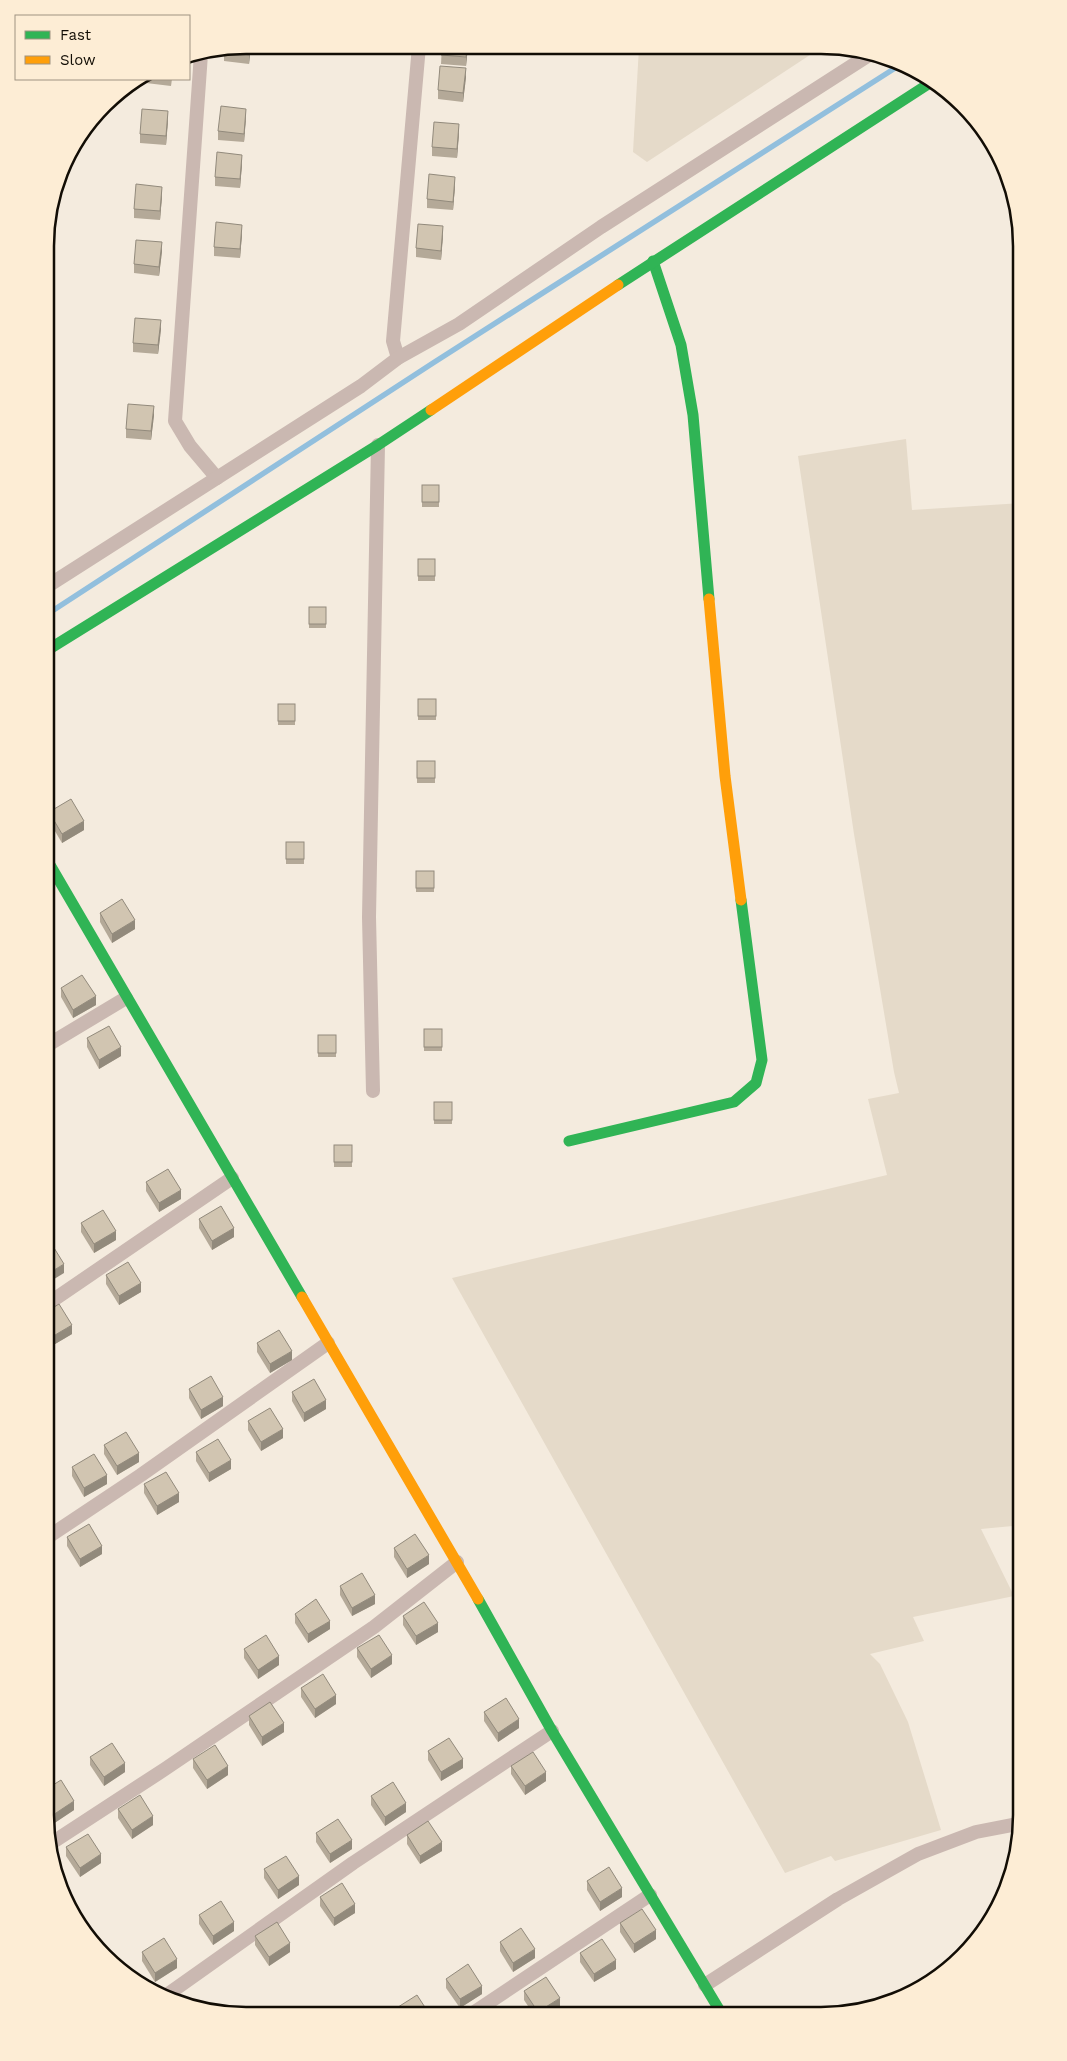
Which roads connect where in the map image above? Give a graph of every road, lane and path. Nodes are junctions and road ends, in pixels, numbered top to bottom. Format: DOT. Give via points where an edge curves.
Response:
graph roads {
  1 [pos="418,54"];
  2 [pos="864,58"];
  3 [pos="201,59"];
  4 [pos="927,85"];
  5 [pos="653,261"];
  6 [pos="398,358"];
  7 [pos="378,445"];
  8 [pos="217,478"];
  9 [pos="54,582"];
  10 [pos="54,646"];
  11 [pos="54,872"];
  12 [pos="126,998"];
  13 [pos="54,1041"];
  14 [pos="373,1091"];
  15 [pos="569,1141"];
  16 [pos="232,1178"];
  17 [pos="54,1300"];
  18 [pos="328,1343"];
  19 [pos="54,1533"];
  20 [pos="457,1562"];
  21 [pos="552,1732"];
  22 [pos="1013,1825"];
  23 [pos="55,1841"];
  24 [pos="650,1895"];
  25 [pos="705,1985"];
  26 [pos="171,1992"];
  27 [pos="482,2007"];
  28 [pos="718,2007"];
  1 -- 6 [label="street" via="393,341"];
  2 -- 6 [label="street" via="601,227 459,324"];
  3 -- 8 [label="street" via="175,421 190,446"];
  4 -- 5 [label="street"];
  5 -- 7 [label="street"];
  5 -- 15 [label="street" via="681,345 693,415 725,776 762,1060 756,1083 734,1102"];
  6 -- 8 [label="street" via="361,386"];
  7 -- 10 [label="street"];
  7 -- 14 [label="street" via="370,917"];
  8 -- 9 [label="street"];
  11 -- 12 [label="street"];
  12 -- 13 [label="street"];
  12 -- 16 [label="street"];
  16 -- 17 [label="street"];
  16 -- 18 [label="street"];
  18 -- 19 [label="street"];
  18 -- 20 [label="street"];
  20 -- 21 [label="street"];
  20 -- 23 [label="street" via="374,1627"];
  21 -- 24 [label="street"];
  21 -- 26 [label="street" via="353,1863"];
  22 -- 25 [label="street" via="976,1832 918,1854 838,1899"];
  24 -- 25 [label="street"];
  24 -- 27 [label="street"];
  25 -- 28 [label="street"];
}
